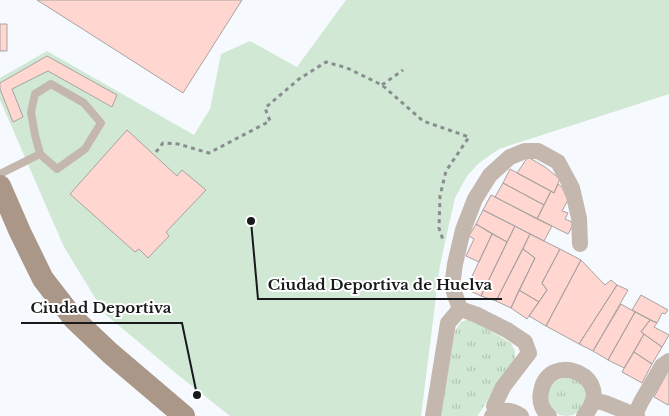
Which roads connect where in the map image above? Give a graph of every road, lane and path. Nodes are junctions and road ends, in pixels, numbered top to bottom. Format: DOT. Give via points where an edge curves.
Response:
graph roads {
  1 [pos="403,70"];
  2 [pos="382,85"];
  3 [pos="156,152"];
  4 [pos="40,154"];
  5 [pos="0,174"];
  6 [pos="0,186"];
  7 [pos="580,244"];
  8 [pos="456,260"];
  9 [pos="460,309"];
  10 [pos="669,361"];
  11 [pos="593,400"];
  12 [pos="546,410"];
  13 [pos="494,415"];
  14 [pos="636,415"];
  15 [pos="184,416"];
  16 [pos="433,416"];
  17 [pos="522,416"];
  18 [pos="584,416"];
  1 -- 2 [label="path"];
  2 -- 3 [label="path" via="326,62 264,108 270,121 209,153 163,143"];
  2 -- 8 [label="path" via="423,121 469,137 446,171 440,196 439,228 444,244"];
  4 -- 4 [label="lane" via="31,112 35,94 51,84 84,103 101,123 85,149 57,169"];
  4 -- 5 [label="lane"];
  6 -- 15 [label="street" via="43,279 74,319"];
  7 -- 8 [label="street" via="579,218 572,188 558,162 538,151 525,151 510,157 490,175 475,199"];
  8 -- 9 [label="street" via="452,286"];
  9 -- 13 [label="street" via="507,330 525,342 528,353 502,388 494,406"];
  9 -- 16 [label="street" via="448,323"];
  10 -- 14 [label="street" via="662,366"];
  11 -- 12 [label="street" via="593,391 584,376 569,369 560,370 541,387 540,396"];
  11 -- 14 [label="street"];
  11 -- 18 [label="street"];
  12 -- 17 [label="street"];
  13 -- 17 [label="street" via="514,411"];
}
